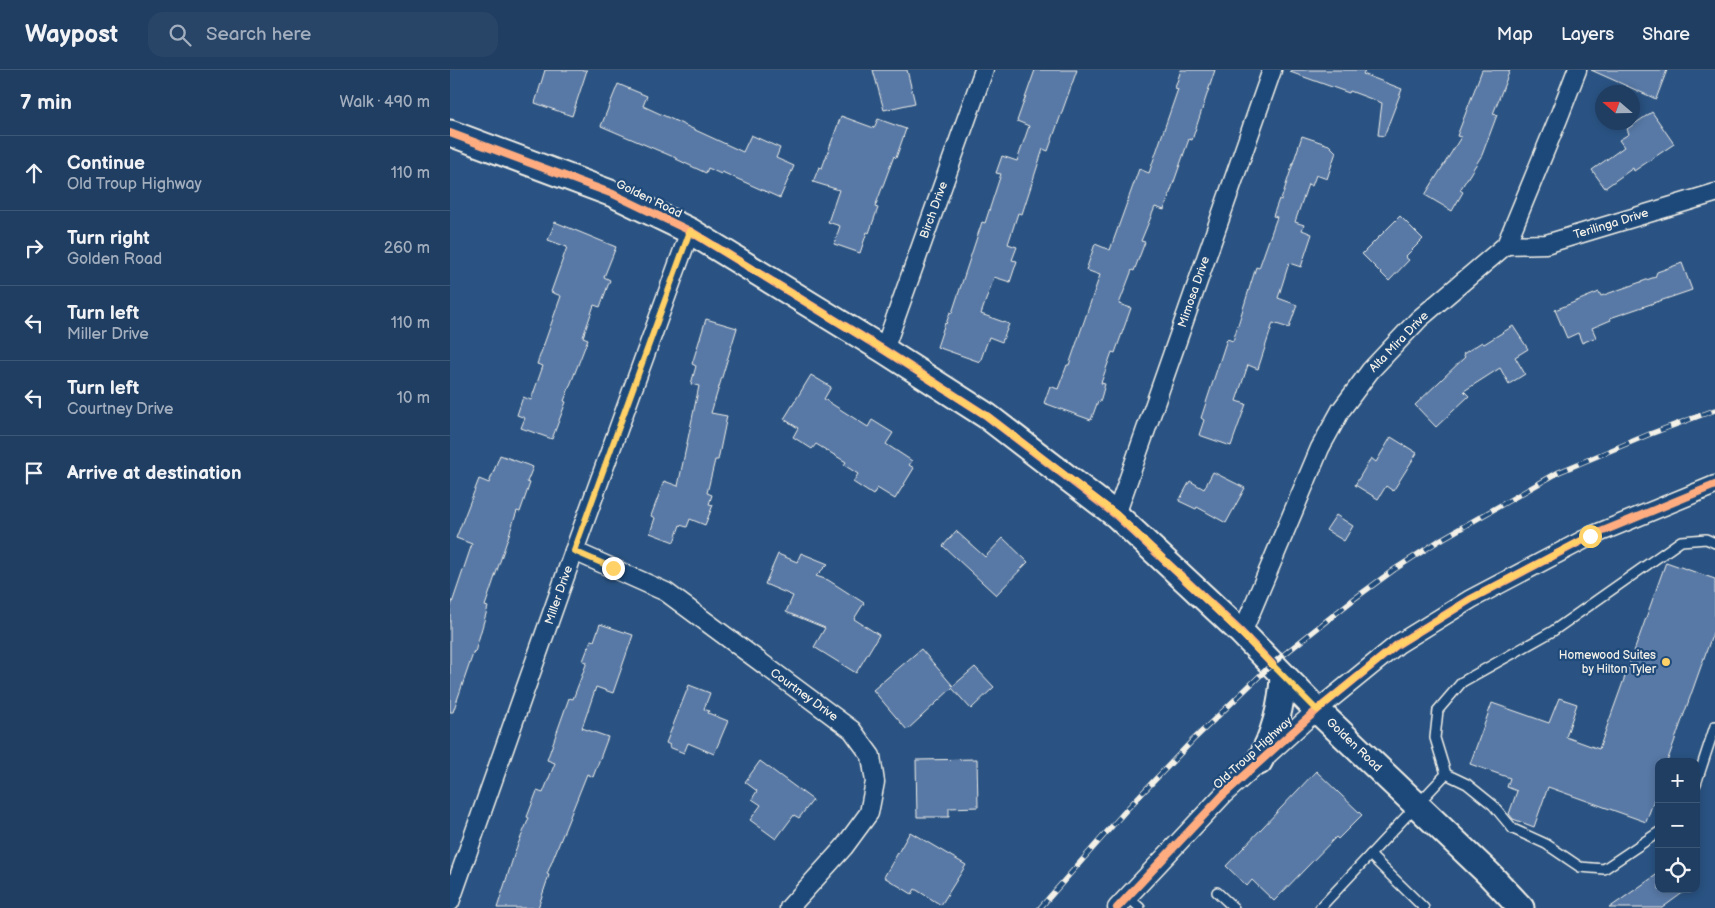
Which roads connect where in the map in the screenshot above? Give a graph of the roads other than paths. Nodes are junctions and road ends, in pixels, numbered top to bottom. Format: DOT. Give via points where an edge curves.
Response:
graph roads {
  1 [pos="984,70"];
  2 [pos="1272,70"];
  3 [pos="1577,70"];
  4 [pos="450,133"];
  5 [pos="1715,194"];
  6 [pos="690,231"];
  7 [pos="1506,245"];
  8 [pos="884,350"];
  9 [pos="1715,485"];
  10 [pos="1116,514"];
  11 [pos="1715,543"];
  12 [pos="574,551"];
  13 [pos="1242,634"];
  14 [pos="1283,676"];
  15 [pos="1317,710"];
  16 [pos="1715,726"];
  17 [pos="1259,762"];
  18 [pos="1700,772"];
  19 [pos="1446,774"];
  20 [pos="1417,805"];
  21 [pos="1655,835"];
  22 [pos="1370,855"];
  23 [pos="1217,892"];
  24 [pos="450,902"];
  25 [pos="1128,904"];
  26 [pos="789,908"];
  27 [pos="1234,908"];
  28 [pos="1320,908"];
  29 [pos="1424,908"];
  30 [pos="1520,908"];
  1 -- 8 [label="street, Birch Drive"];
  2 -- 10 [label="street, Mimosa Drive"];
  3 -- 7 [label="street, Alta Mira Drive"];
  4 -- 6 [label="street, Golden Road" via="613,194"];
  5 -- 7 [label="street, Terilinga Drive" via="1546,244"];
  6 -- 8 [label="street, Golden Road"];
  6 -- 12 [label="street, Miller Drive"];
  7 -- 13 [label="street, Alta Mira Drive" via="1419,319 1370,371 1341,410 1320,448"];
  8 -- 10 [label="street, Golden Road" via="987,416"];
  9 -- 15 [label="street, Old Troup Highway" via="1590,536 1471,599 1398,644"];
  10 -- 13 [label="street, Golden Road"];
  11 -- 19 [label="lane" via="1706,539 1681,541 1553,631 1462,682 1438,710 1435,738"];
  12 -- 24 [label="street, Miller Drive"];
  12 -- 26 [label="street, Courtney Drive" via="666,592 852,730 871,756 875,782 869,813"];
  13 -- 14 [label="street, Golden Road"];
  14 -- 15 [label="street, Golden Road"];
  14 -- 17 [label="street" via="1276,725"];
  15 -- 17 [label="street, Old Troup Highway"];
  15 -- 20 [label="street, Golden Road"];
  16 -- 18 [label="lane"];
  17 -- 25 [label="street, Old Troup Highway" via="1223,794"];
  19 -- 20 [label="lane"];
  19 -- 21 [label="lane" via="1467,784 1493,805 1513,829 1546,844 1580,867 1604,869"];
  20 -- 22 [label="lane"];
  20 -- 30 [label="street, Golden Road"];
  22 -- 28 [label="lane"];
  22 -- 29 [label="lane"];
  23 -- 27 [label="lane"];
}
